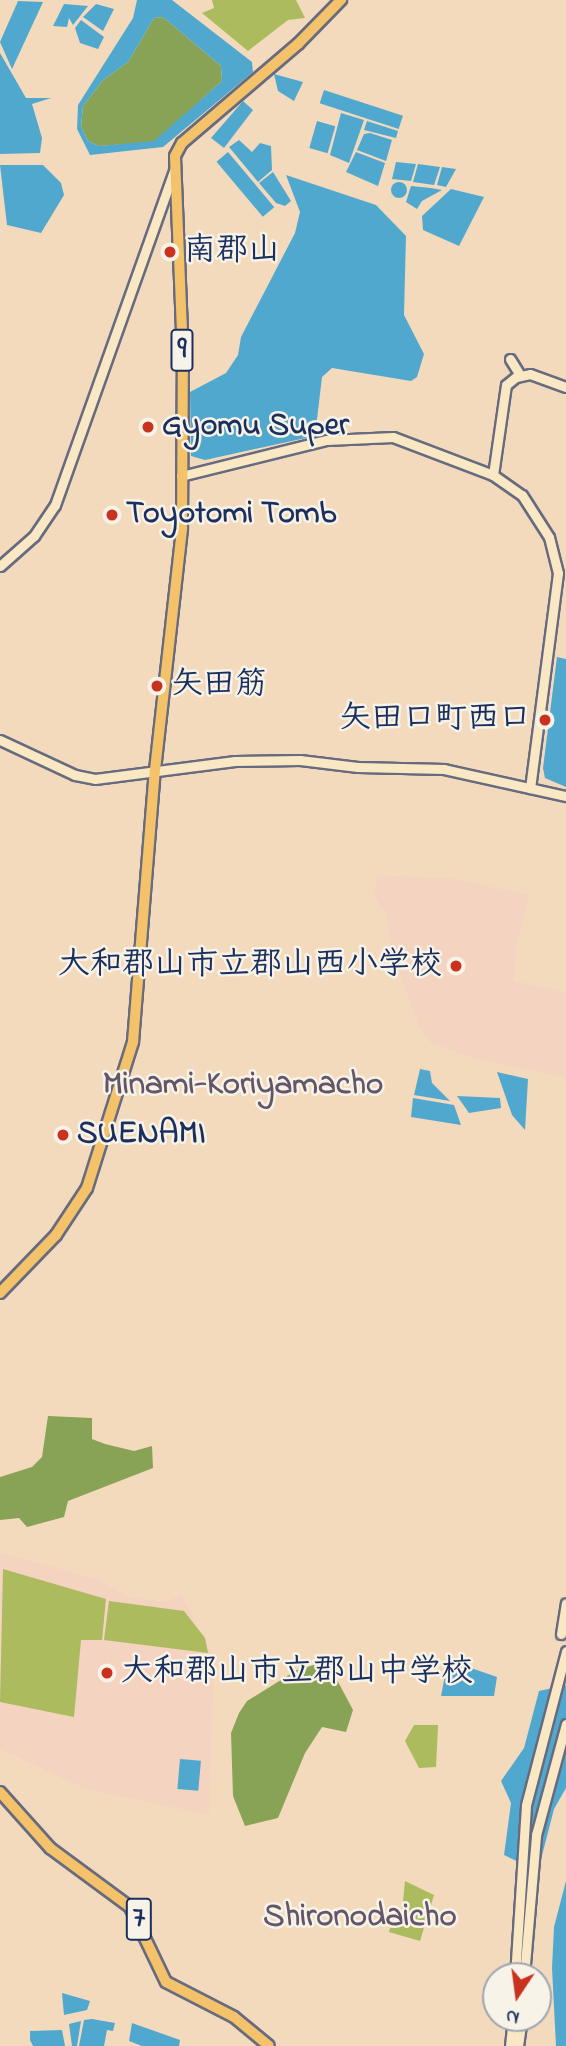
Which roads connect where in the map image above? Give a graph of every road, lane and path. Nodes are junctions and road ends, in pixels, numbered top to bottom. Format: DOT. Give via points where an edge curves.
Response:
graph roads {
  1 [pos="341,0"];
  2 [pos="174,171"];
  3 [pos="510,359"];
  4 [pos="520,375"];
  5 [pos="566,387"];
  6 [pos="493,475"];
  7 [pos="181,476"];
  8 [pos="0,566"];
  9 [pos="0,740"];
  10 [pos="155,770"];
  11 [pos="530,788"];
  12 [pos="566,796"];
  13 [pos="0,1293"];
  14 [pos="566,1603"];
  15 [pos="561,1634"];
  16 [pos="566,1651"];
  17 [pos="566,1724"];
  18 [pos="0,1792"];
  19 [pos="516,1962"];
  20 [pos="525,1962"];
  21 [pos="269,2046"];
  1 -- 2 [label="main road, 9" via="298,44 182,143"];
  2 -- 7 [label="main road, 9" via="183,356"];
  2 -- 8 [label="street" via="55,505 34,536"];
  3 -- 4 [label="street"];
  4 -- 5 [label="street"];
  4 -- 6 [label="street" via="506,385"];
  6 -- 7 [label="street" via="393,438 354,438"];
  6 -- 11 [label="street" via="533,508 549,537 558,573"];
  7 -- 10 [label="main road, 9" via="182,528"];
  9 -- 10 [label="street" via="75,775 95,779"];
  10 -- 11 [label="street" via="300,760 444,769"];
  10 -- 13 [label="main road, 9" via="139,988 121,1090 87,1188 56,1235"];
  11 -- 12 [label="street"];
  14 -- 15 [label="street"];
  16 -- 19 [label="street" via="526,1805"];
  17 -- 20 [label="street" via="536,1835"];
  18 -- 21 [label="main road, 7" via="50,1848 130,1907 166,1982 233,2017"];
}
